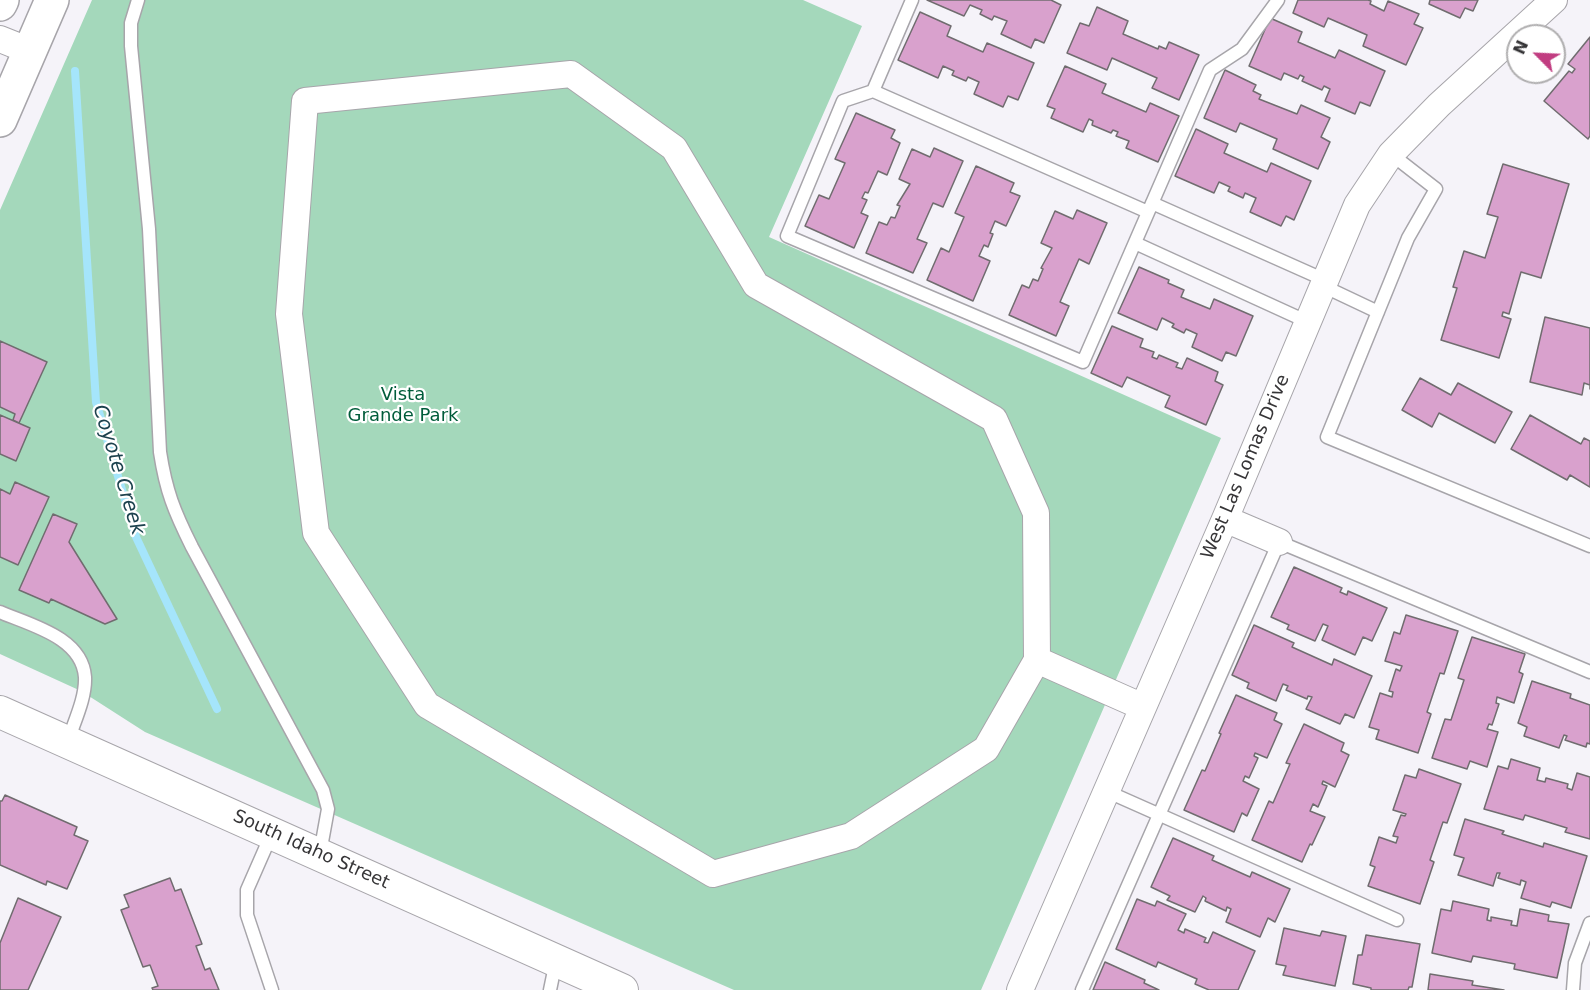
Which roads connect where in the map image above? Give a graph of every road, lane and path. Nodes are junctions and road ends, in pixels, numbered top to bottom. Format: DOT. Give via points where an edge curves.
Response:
graph roads {
  1 [pos="52,0"];
  2 [pos="138,0"];
  3 [pos="912,0"];
  4 [pos="1278,0"];
  5 [pos="1554,0"];
  6 [pos="0,39"];
  7 [pos="30,51"];
  8 [pos="873,91"];
  9 [pos="0,120"];
  10 [pos="1391,154"];
  11 [pos="1150,208"];
  12 [pos="1135,243"];
  13 [pos="1324,283"];
  14 [pos="1378,312"];
  15 [pos="1308,322"];
  16 [pos="1225,519"];
  17 [pos="1278,542"];
  18 [pos="1590,546"];
  19 [pos="0,612"];
  20 [pos="1037,660"];
  21 [pos="1590,672"];
  22 [pos="1143,707"];
  23 [pos="0,712"];
  24 [pos="67,742"];
  25 [pos="1106,792"];
  26 [pos="1159,815"];
  27 [pos="272,832"];
  28 [pos="320,854"];
  29 [pos="1397,920"];
  30 [pos="1590,923"];
  31 [pos="553,975"];
  32 [pos="272,990"];
  33 [pos="622,990"];
  34 [pos="1020,990"];
  35 [pos="1082,990"];
  36 [pos="1573,990"];
  1 -- 7 [label="main road"];
  2 -- 28 [label="lane" via="131,23 131,46 149,229 160,452 165,483 192,547 323,790 328,809"];
  3 -- 8 [label="lane"];
  4 -- 11 [label="lane" via="1242,49 1210,70"];
  5 -- 10 [label="street, West Las Lomas Drive"];
  6 -- 7 [label="street"];
  7 -- 9 [label="main road"];
  8 -- 11 [label="lane"];
  8 -- 12 [label="lane" via="843,101 787,236 1083,362"];
  10 -- 13 [label="street, West Las Lomas Drive" via="1357,205"];
  10 -- 14 [label="lane" via="1436,189 1408,238"];
  11 -- 12 [label="lane"];
  11 -- 13 [label="lane"];
  12 -- 15 [label="lane"];
  13 -- 14 [label="lane"];
  13 -- 15 [label="street, West Las Lomas Drive"];
  14 -- 18 [label="lane" via="1327,437"];
  15 -- 16 [label="street, West Las Lomas Drive"];
  16 -- 17 [label="street"];
  16 -- 22 [label="street, West Las Lomas Drive"];
  17 -- 21 [label="lane"];
  17 -- 26 [label="lane"];
  19 -- 24 [label="lane" via="75,651 85,678"];
  20 -- 20 [label="street" via="1036,513 994,418 756,285 674,148 571,74 305,101 289,314 316,533 427,705 713,874 851,836 986,749"];
  20 -- 22 [label="street"];
  22 -- 25 [label="street, West Las Lomas Drive"];
  23 -- 24 [label="street, South Idaho Street"];
  24 -- 27 [label="street, South Idaho Street"];
  25 -- 26 [label="lane"];
  25 -- 34 [label="street, West Las Lomas Drive"];
  26 -- 29 [label="lane"];
  26 -- 35 [label="lane"];
  27 -- 28 [label="street, South Idaho Street"];
  27 -- 32 [label="lane" via="247,890 247,915"];
  28 -- 31 [label="street, South Idaho Street"];
  30 -- 36 [label="lane" via="1575,963"];
  31 -- 33 [label="street, South Idaho Street"];
}
